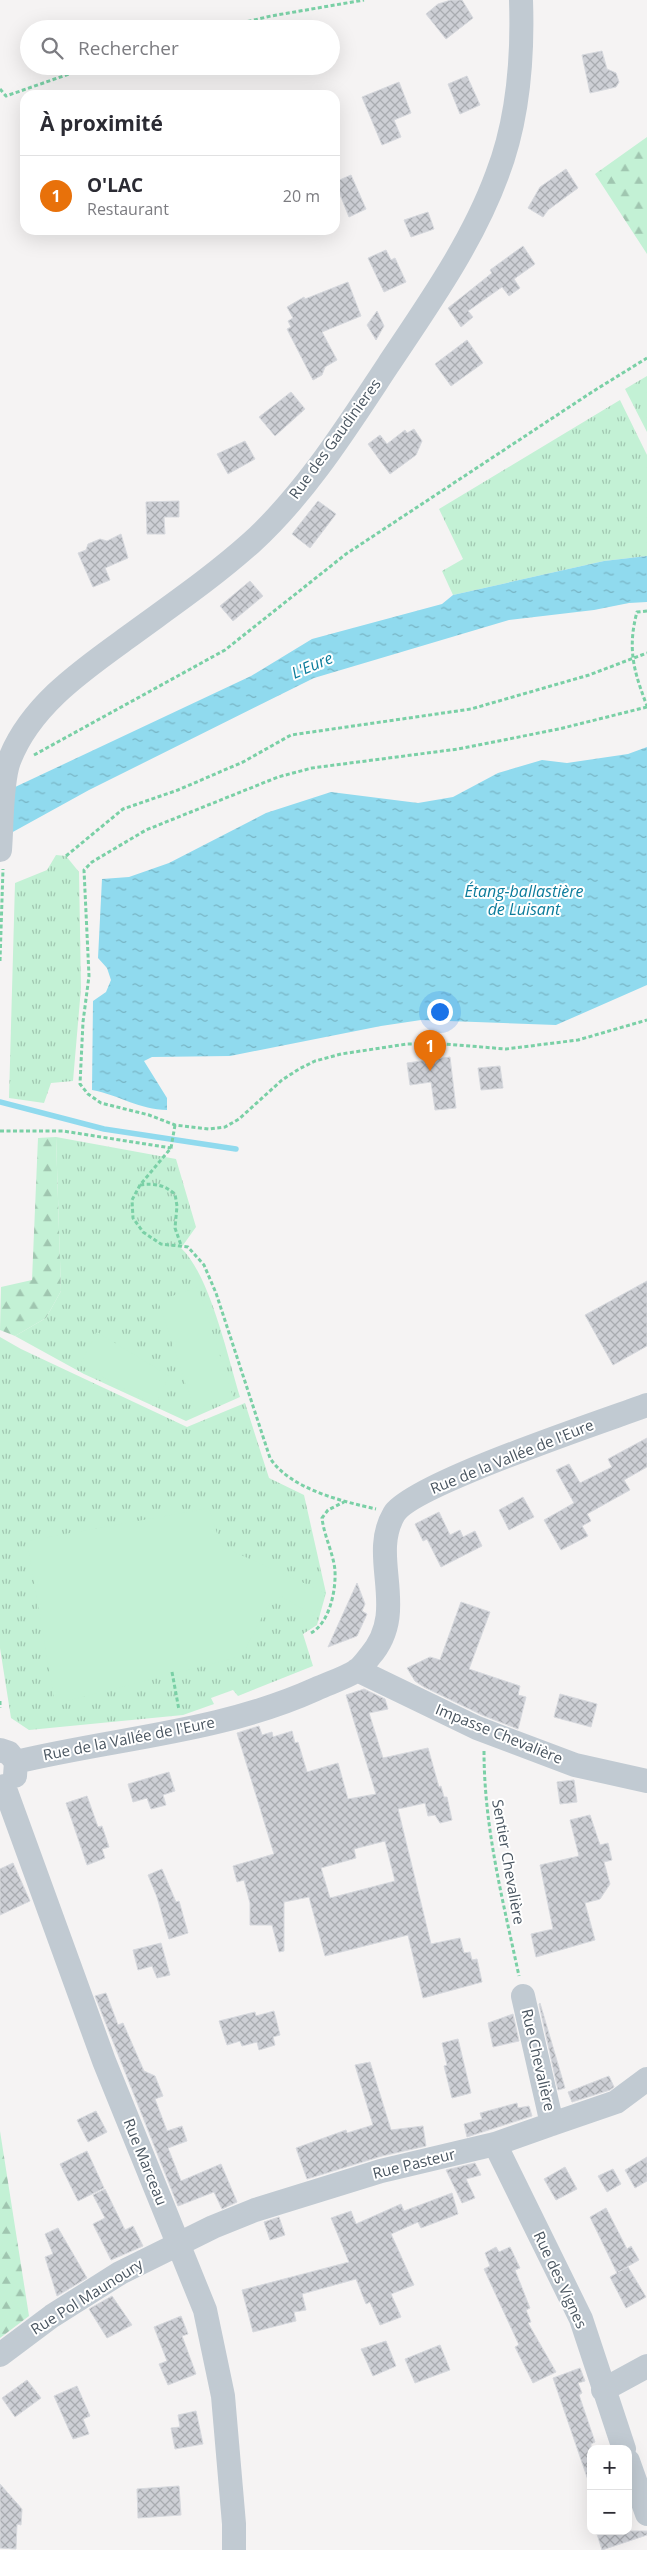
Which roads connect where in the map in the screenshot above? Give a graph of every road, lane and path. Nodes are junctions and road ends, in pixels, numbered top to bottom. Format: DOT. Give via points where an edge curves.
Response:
graph roads {
  1 [pos="364,0"];
  2 [pos="521,0"];
  3 [pos="254,20"];
  4 [pos="66,75"];
  5 [pos="0,89"];
  6 [pos="23,90"];
  7 [pos="20,91"];
  8 [pos="647,358"];
  9 [pos="647,611"];
  10 [pos="647,653"];
  11 [pos="631,660"];
  12 [pos="647,707"];
  13 [pos="4,771"];
  14 [pos="66,856"];
  15 [pos="2,857"];
  16 [pos="0,960"];
  17 [pos="647,1020"];
  18 [pos="175,1125"];
  19 [pos="0,1131"];
  20 [pos="171,1148"];
  21 [pos="140,1185"];
  22 [pos="181,1245"];
  23 [pos="647,1405"];
  24 [pos="344,1501"];
  25 [pos="394,1513"];
  26 [pos="311,1633"];
  27 [pos="358,1670"];
  28 [pos="172,1672"];
  29 [pos="0,1701"];
  30 [pos="0,1708"];
  31 [pos="179,1711"];
  32 [pos="484,1730"];
  33 [pos="8,1756"];
  34 [pos="647,1780"];
  35 [pos="2,1786"];
  36 [pos="524,1996"];
  37 [pos="647,2079"];
  38 [pos="552,2124"];
  39 [pos="495,2144"];
  40 [pos="178,2244"];
  41 [pos="0,2355"];
  42 [pos="647,2366"];
  43 [pos="603,2390"];
  44 [pos="623,2445"];
  45 [pos="632,2472"];
  46 [pos="647,2514"];
  47 [pos="234,2550"];
  1 -- 3 [label="path"];
  2 -- 13 [label="street, Rue des Gaudinieres" via="522,33 514,116 498,175 472,232 360,406 299,492 252,542 203,584 72,678 24,733"];
  4 -- 6 [label="path"];
  5 -- 7 [label="path" via="6,96"];
  8 -- 13 [label="path" via="346,554 225,650"];
  9 -- 11 [label="path" via="637,612"];
  10 -- 11 [label="path"];
  11 -- 12 [label="path"];
  11 -- 14 [label="path" via="471,710 291,735 243,762 124,809"];
  12 -- 18 [label="path" via="466,747 312,768 278,777 146,830 92,862 84,870 89,976 80,1084 101,1103"];
  13 -- 15 [label="street"];
  15 -- 16 [label="path"];
  17 -- 18 [label="path" via="578,1040 514,1048 407,1044 341,1054 299,1069 225,1127 209,1129"];
  18 -- 20 [label="path"];
  19 -- 20 [label="path" via="62,1132"];
  20 -- 21 [label="path"];
  21 -- 22 [label="path" via="165,1186 175,1194 175,1228"];
  21 -- 22 [label="path" via="132,1200 138,1225 161,1244"];
  22 -- 24 [label="path" via="195,1253 204,1265 216,1293 270,1458 284,1476"];
  23 -- 25 [label="street, Rue de la Vallée de l'Eure" via="461,1474 408,1500"];
  24 -- 25 [label="path"];
  24 -- 26 [label="path" via="328,1510 322,1518 335,1569 335,1585 327,1615 320,1628"];
  25 -- 27 [label="street, Rue de la Vallée de l'Eure" via="385,1535 390,1595 386,1626 376,1649"];
  27 -- 32 [label="street, Impasse Chevalière"];
  27 -- 33 [label="street, Rue de la Vallée de l'Eure" via="285,1703 183,1731"];
  28 -- 31 [label="path"];
  29 -- 30 [label="path"];
  32 -- 34 [label="street, Impasse Chevalière" via="575,1765"];
  32 -- 36 [label="path, Sentier Chevalière" via="484,1792 490,1837"];
  33 -- 35 [label="street" via="16,1774"];
  35 -- 40 [label="street, Rue Marceau" via="100,2052"];
  36 -- 38 [label="street, Rue Chevalière"];
  37 -- 38 [label="street, Rue Pasteur" via="616,2102"];
  38 -- 39 [label="street, Rue Pasteur"];
  39 -- 40 [label="street, Rue Pasteur" via="381,2171 264,2208"];
  39 -- 43 [label="street, Rue des Vignes" via="581,2319"];
  40 -- 41 [label="street, Rue Pol Maunoury" via="120,2273"];
  40 -- 47 [label="street, Rue Marceau" via="205,2310 223,2396"];
  42 -- 43 [label="street"];
  43 -- 44 [label="street, Rue des Vignes"];
  45 -- 46 [label="street"];
}
